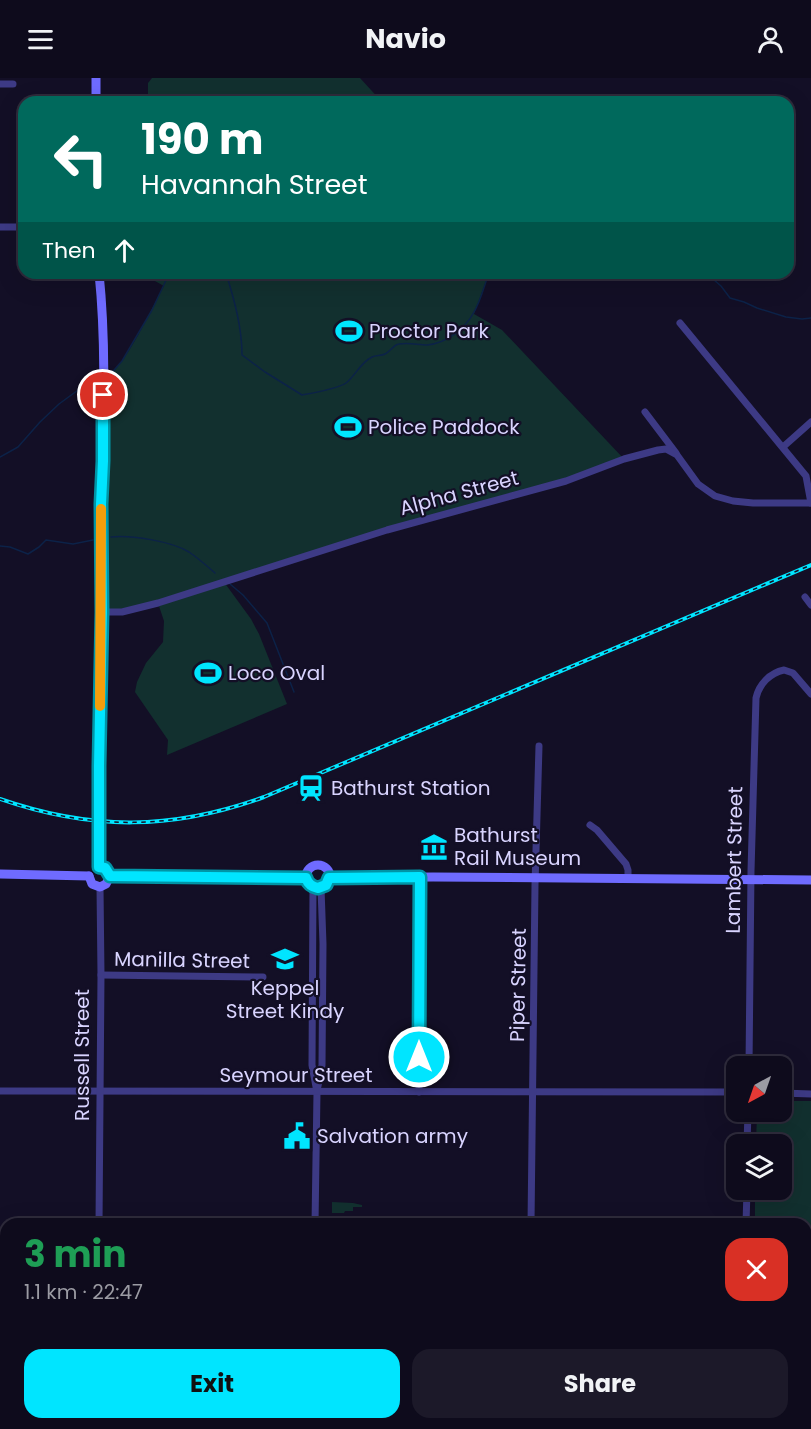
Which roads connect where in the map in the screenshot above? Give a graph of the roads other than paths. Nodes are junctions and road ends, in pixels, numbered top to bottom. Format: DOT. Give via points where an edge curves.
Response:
graph roads {
  1 [pos="96,78"];
  2 [pos="0,84"];
  3 [pos="13,84"];
  4 [pos="96,96"];
  5 [pos="0,227"];
  6 [pos="18,227"];
  7 [pos="100,279"];
  8 [pos="680,323"];
  9 [pos="645,412"];
  10 [pos="811,422"];
  11 [pos="783,447"];
  12 [pos="677,455"];
  13 [pos="811,503"];
  14 [pos="805,597"];
  15 [pos="811,604"];
  16 [pos="102,612"];
  17 [pos="811,694"];
  18 [pos="539,746"];
  19 [pos="590,825"];
  20 [pos="99,867"];
  21 [pos="0,874"];
  22 [pos="89,876"];
  23 [pos="110,876"];
  24 [pos="420,877"];
  25 [pos="306,878"];
  26 [pos="329,878"];
  27 [pos="536,878"];
  28 [pos="628,879"];
  29 [pos="751,880"];
  30 [pos="811,880"];
  31 [pos="100,887"];
  32 [pos="317,887"];
  33 [pos="313,943"];
  34 [pos="323,944"];
  35 [pos="101,975"];
  36 [pos="263,977"];
  37 [pos="322,1026"];
  38 [pos="313,1027"];
  39 [pos="749,1056"];
  40 [pos="0,1091"];
  41 [pos="100,1091"];
  42 [pos="317,1092"];
  43 [pos="419,1092"];
  44 [pos="533,1092"];
  45 [pos="726,1092"];
  46 [pos="792,1093"];
  47 [pos="811,1094"];
  48 [pos="747,1200"];
  49 [pos="99,1218"];
  50 [pos="315,1218"];
  51 [pos="531,1218"];
  52 [pos="746,1218"];
  1 -- 4 [label="street"];
  2 -- 3 [label="street"];
  5 -- 6 [label="street"];
  7 -- 16 [label="street" via="104,363"];
  8 -- 11 [label="street"];
  9 -- 12 [label="street"];
  10 -- 11 [label="street"];
  11 -- 13 [label="street" via="806,476"];
  12 -- 13 [label="street" via="698,483 715,496 753,503"];
  12 -- 16 [label="street, Alpha Street" via="666,449 624,459 566,481 387,530 158,603 122,612"];
  14 -- 15 [label="street"];
  16 -- 20 [label="street"];
  17 -- 29 [label="street, Lambert Street" via="786,670 758,689"];
  18 -- 27 [label="street, Piper Street"];
  19 -- 28 [label="street" via="626,864"];
  20 -- 22 [label="street"];
  20 -- 23 [label="street" via="105,868"];
  21 -- 22 [label="street"];
  22 -- 31 [label="street" via="92,884"];
  23 -- 25 [label="street"];
  23 -- 31 [label="street"];
  24 -- 26 [label="street"];
  24 -- 27 [label="street"];
  24 -- 43 [label="street"];
  25 -- 26 [label="street" via="316,865 326,869"];
  25 -- 32 [label="street"];
  26 -- 32 [label="street" via="326,885"];
  27 -- 28 [label="street"];
  27 -- 44 [label="street, Piper Street"];
  28 -- 29 [label="street"];
  29 -- 30 [label="street"];
  29 -- 39 [label="street, Lambert Street"];
  31 -- 35 [label="street, Russell Street"];
  32 -- 33 [label="street"];
  32 -- 34 [label="street"];
  33 -- 34 [label="street"];
  33 -- 38 [label="street"];
  34 -- 37 [label="street"];
  35 -- 36 [label="street, Manilla Street"];
  35 -- 41 [label="street, Russell Street"];
  37 -- 38 [label="street"];
  37 -- 42 [label="street"];
  38 -- 42 [label="street" via="312,1065"];
  40 -- 41 [label="street, Seymour Street"];
  41 -- 42 [label="street, Seymour Street"];
  41 -- 49 [label="street, Russell Street"];
  42 -- 43 [label="street, Seymour Street"];
  42 -- 50 [label="street"];
  43 -- 44 [label="street, Seymour Street"];
  44 -- 45 [label="street, Seymour Street"];
  44 -- 51 [label="street, Piper Street"];
  46 -- 47 [label="street"];
  48 -- 52 [label="street"];
}
